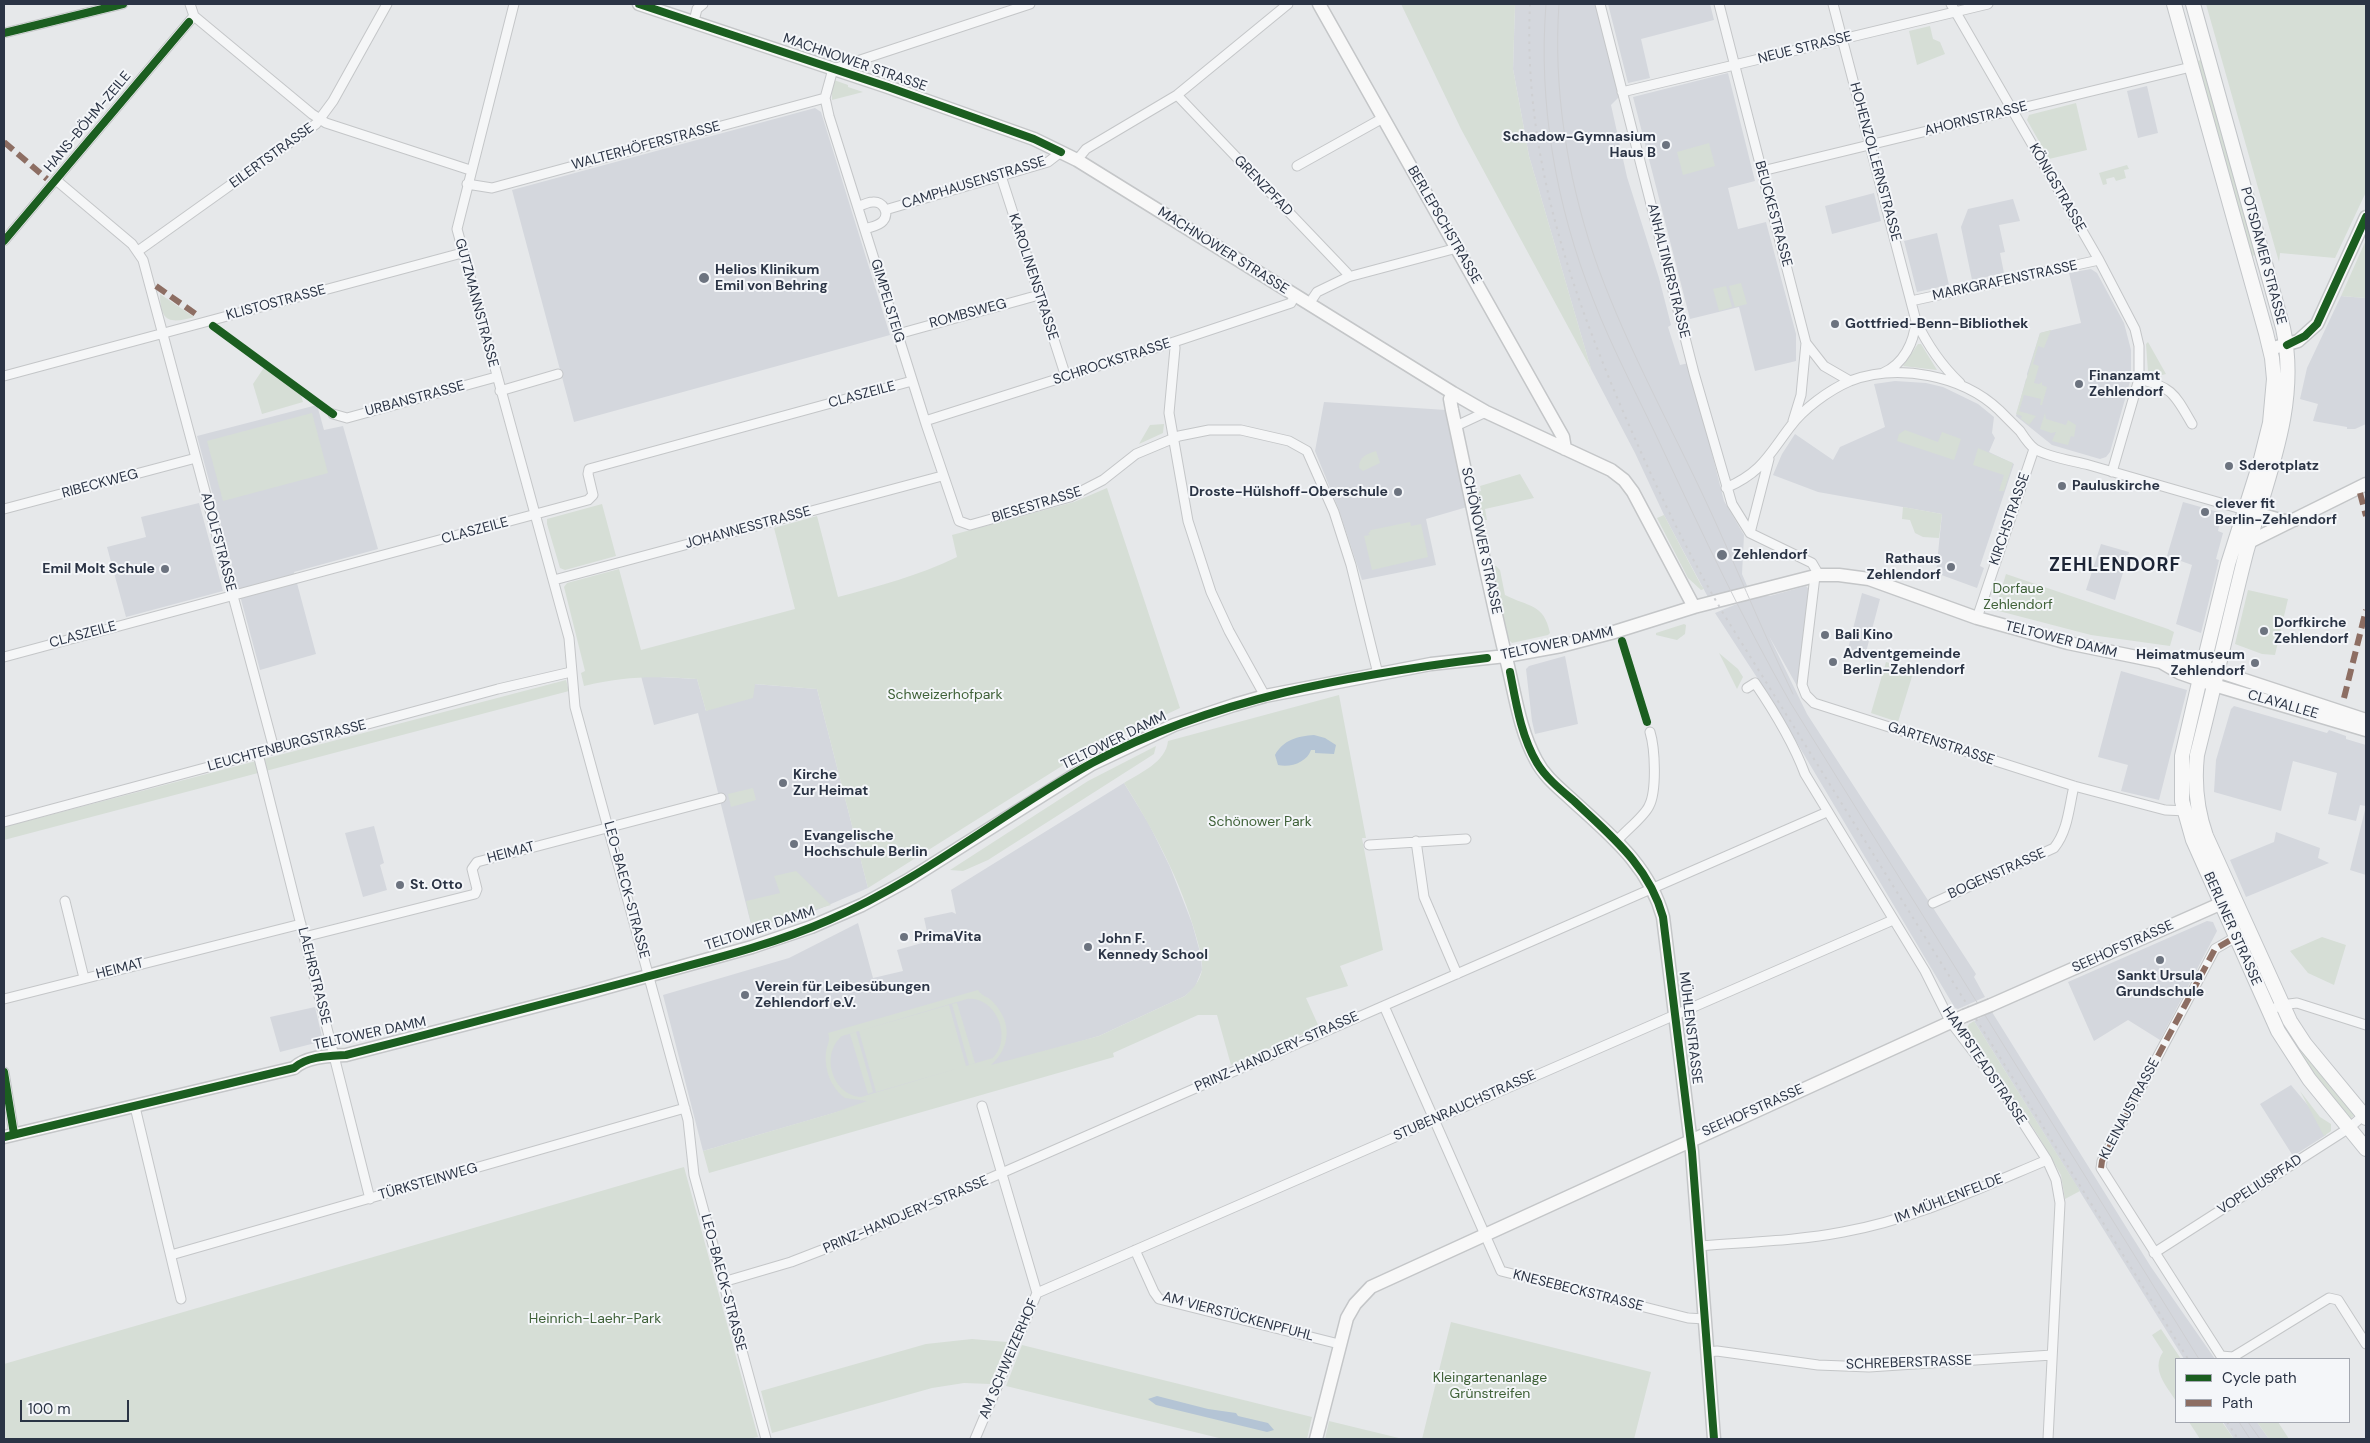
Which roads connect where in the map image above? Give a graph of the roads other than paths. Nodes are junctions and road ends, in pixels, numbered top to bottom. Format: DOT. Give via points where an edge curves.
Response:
graph roads {
  1 [pos="123,4"];
  2 [pos="190,4"];
  3 [pos="387,4"];
  4 [pos="514,4"];
  5 [pos="639,4"];
  6 [pos="703,4"];
  7 [pos="1030,4"];
  8 [pos="1288,4"];
  9 [pos="1319,4"];
  10 [pos="1600,4"];
  11 [pos="1718,4"];
  12 [pos="1834,4"];
  13 [pos="1988,4"];
  14 [pos="2174,4"];
  15 [pos="2193,4"];
  16 [pos="1953,8"];
  17 [pos="194,16"];
  18 [pos="694,21"];
  19 [pos="4,32"];
  20 [pos="1843,39"];
  21 [pos="1734,65"];
  22 [pos="2191,68"];
  23 [pos="833,69"];
  24 [pos="1622,92"];
  25 [pos="1177,95"];
  26 [pos="825,98"];
  27 [pos="2013,110"];
  28 [pos="1384,118"];
  29 [pos="320,120"];
  30 [pos="1870,145"];
  31 [pos="1061,152"];
  32 [pos="1077,160"];
  33 [pos="1297,166"];
  34 [pos="470,170"];
  35 [pos="1762,171"];
  36 [pos="1001,176"];
  37 [pos="56,180"];
  38 [pos="467,184"];
  39 [pos="858,207"];
  40 [pos="885,210"];
  41 [pos="2366,217"];
  42 [pos="865,230"];
  43 [pos="4,241"];
  44 [pos="1458,248"];
  45 [pos="138,251"];
  46 [pos="462,253"];
  47 [pos="2099,260"];
  48 [pos="1348,277"];
  49 [pos="1039,295"];
  50 [pos="1295,296"];
  51 [pos="1911,301"];
  52 [pos="1309,304"];
  53 [pos="1916,321"];
  54 [pos="162,334"];
  55 [pos="898,334"];
  56 [pos="1174,342"];
  57 [pos="1806,343"];
  58 [pos="2287,345"];
  59 [pos="2270,349"];
  60 [pos="558,374"];
  61 [pos="1879,375"];
  62 [pos="4,376"];
  63 [pos="496,377"];
  64 [pos="1066,377"];
  65 [pos="2139,379"];
  66 [pos="912,381"];
  67 [pos="1850,381"];
  68 [pos="1962,385"];
  69 [pos="500,391"];
  70 [pos="1453,393"];
  71 [pos="1486,412"];
  72 [pos="333,414"];
  73 [pos="925,421"];
  74 [pos="2192,424"];
  75 [pos="1791,425"];
  76 [pos="1456,426"];
  77 [pos="1173,437"];
  78 [pos="1565,448"];
  79 [pos="2034,449"];
  80 [pos="1770,457"];
  81 [pos="196,458"];
  82 [pos="2112,472"];
  83 [pos="942,476"];
  84 [pos="2366,484"];
  85 [pos="1726,488"];
  86 [pos="4,509"];
  87 [pos="2252,512"];
  88 [pos="535,515"];
  89 [pos="2294,520"];
  90 [pos="970,525"];
  91 [pos="1750,533"];
  92 [pos="2249,542"];
  93 [pos="1817,576"];
  94 [pos="554,580"];
  95 [pos="232,595"];
  96 [pos="1694,607"];
  97 [pos="1977,618"];
  98 [pos="1506,656"];
  99 [pos="4,657"];
  100 [pos="2161,662"];
  101 [pos="2203,666"];
  102 [pos="2218,670"];
  103 [pos="571,672"];
  104 [pos="1378,674"];
  105 [pos="2200,681"];
  106 [pos="2214,685"];
  107 [pos="1748,688"];
  108 [pos="1265,696"];
  109 [pos="2366,720"];
  110 [pos="2366,730"];
  111 [pos="1650,732"];
  112 [pos="274,749"];
  113 [pos="258,754"];
  114 [pos="2074,786"];
  115 [pos="721,798"];
  116 [pos="2191,810"];
  117 [pos="1827,812"];
  118 [pos="4,822"];
  119 [pos="609,828"];
  120 [pos="1466,838"];
  121 [pos="1416,841"];
  122 [pos="1617,841"];
  123 [pos="1369,845"];
  124 [pos="1653,888"];
  125 [pos="64,901"];
  126 [pos="2228,901"];
  127 [pos="1933,903"];
  128 [pos="1893,920"];
  129 [pos="301,924"];
  130 [pos="304,937"];
  131 [pos="2236,937"];
  132 [pos="1457,974"];
  133 [pos="649,976"];
  134 [pos="84,978"];
  135 [pos="4,999"];
  136 [pos="1384,1006"];
  137 [pos="2275,1008"];
  138 [pos="1676,1014"];
  139 [pos="1950,1022"];
  140 [pos="2366,1025"];
  141 [pos="338,1057"];
  142 [pos="4,1072"];
  143 [pos="982,1106"];
  144 [pos="135,1107"];
  145 [pos="685,1108"];
  146 [pos="2365,1117"];
  147 [pos="1433,1120"];
  148 [pos="2349,1128"];
  149 [pos="9,1136"];
  150 [pos="1691,1140"];
  151 [pos="2366,1149"];
  152 [pos="2047,1160"];
  153 [pos="1002,1174"];
  154 [pos="370,1199"];
  155 [pos="1484,1234"];
  156 [pos="1700,1246"];
  157 [pos="1135,1250"];
  158 [pos="2154,1253"];
  159 [pos="171,1255"];
  160 [pos="723,1282"];
  161 [pos="1036,1293"];
  162 [pos="181,1298"];
  163 [pos="1705,1319"];
  164 [pos="1339,1344"];
  165 [pos="2366,1344"];
  166 [pos="1708,1352"];
  167 [pos="2052,1355"];
  168 [pos="766,1439"];
  169 [pos="975,1439"];
  170 [pos="1316,1439"];
  171 [pos="1714,1439"];
  172 [pos="2048,1439"];
  1 -- 19 [label="street"];
  2 -- 17 [label="street"];
  3 -- 29 [label="street, EILERTSTRASSE"];
  4 -- 34 [label="street, GUTZMANNSTRASSE"];
  5 -- 18 [label="main road, MACHNOWER STRASSE"];
  6 -- 18 [label="street" via="697,9"];
  7 -- 23 [label="street"];
  8 -- 25 [label="street"];
  9 -- 28 [label="main road, BERLEPSCHSTRASSE"];
  10 -- 24 [label="street, ANHALTINERSTRASSE"];
  11 -- 21 [label="street, BEUCKESTRASSE"];
  12 -- 20 [label="street, HOHENZOLLERNSTRASSE"];
  13 -- 16 [label="street, NEUE STRASSE"];
  14 -- 22 [label="main road, POTSDAMER STRASSE"];
  15 -- 58 [label="main road, POTSDAMER STRASSE"];
  16 -- 20 [label="street, NEUE STRASSE"];
  16 -- 27 [label="street, KÖNIGSTRASSE"];
  17 -- 29 [label="street"];
  17 -- 37 [label="street, HANS-BÖHM-ZEILE"];
  18 -- 23 [label="main road, MACHNOWER STRASSE"];
  20 -- 21 [label="street, NEUE STRASSE"];
  20 -- 30 [label="street, HOHENZOLLERNSTRASSE"];
  21 -- 24 [label="street, NEUE STRASSE"];
  21 -- 35 [label="street, BEUCKESTRASSE"];
  22 -- 27 [label="street, AHORNSTRASSE"];
  22 -- 59 [label="main road, POTSDAMER STRASSE"];
  23 -- 26 [label="street"];
  23 -- 31 [label="main road, MACHNOWER STRASSE" via="1034,139"];
  24 -- 85 [label="street, ANHALTINERSTRASSE"];
  25 -- 32 [label="street" via="1086,149"];
  25 -- 48 [label="street, GRENZPFAD"];
  26 -- 38 [label="street, WALTERHÖFERSTRASSE" via="492,188"];
  26 -- 39 [label="street, GIMPELSTEIG"];
  27 -- 30 [label="street, AHORNSTRASSE"];
  27 -- 47 [label="street, KÖNIGSTRASSE"];
  28 -- 33 [label="street"];
  28 -- 44 [label="main road, BERLEPSCHSTRASSE"];
  29 -- 34 [label="street"];
  29 -- 45 [label="street, EILERTSTRASSE"];
  30 -- 35 [label="street, AHORNSTRASSE"];
  30 -- 51 [label="street, HOHENZOLLERNSTRASSE"];
  31 -- 32 [label="main road, MACHNOWER STRASSE"];
  31 -- 36 [label="street, CAMPHAUSENSTRASSE" via="1048,162"];
  32 -- 50 [label="main road, MACHNOWER STRASSE"];
  34 -- 38 [label="street, GUTZMANNSTRASSE"];
  35 -- 57 [label="street, BEUCKESTRASSE"];
  36 -- 40 [label="street, CAMPHAUSENSTRASSE"];
  36 -- 49 [label="street, KAROLINENSTRASSE"];
  37 -- 43 [label="street, HANS-BÖHM-ZEILE"];
  37 -- 45 [label="street"];
  38 -- 46 [label="street, GUTZMANNSTRASSE" via="457,228"];
  39 -- 40 [label="street, CAMPHAUSENSTRASSE" via="874,202"];
  39 -- 42 [label="street, GIMPELSTEIG"];
  40 -- 42 [label="street, CAMPHAUSENSTRASSE" via="881,223"];
  41 -- 58 [label="main road" via="2317,324 2306,336"];
  42 -- 55 [label="street, GIMPELSTEIG"];
  44 -- 48 [label="street"];
  44 -- 78 [label="main road, BERLEPSCHSTRASSE" via="1563,437"];
  45 -- 54 [label="street, ADOLFSTRASSE"];
  46 -- 54 [label="street, KLISTOSTRASSE"];
  46 -- 63 [label="street, GUTZMANNSTRASSE"];
  47 -- 51 [label="street, MARKGRAFENSTRASSE"];
  47 -- 65 [label="street, KÖNIGSTRASSE" via="2135,329 2139,346"];
  48 -- 52 [label="street" via="1317,292"];
  49 -- 55 [label="street, ROMBSWEG"];
  49 -- 64 [label="street, KAROLINENSTRASSE"];
  50 -- 52 [label="main road, MACHNOWER STRASSE"];
  50 -- 56 [label="street, SCHROCKSTRASSE" via="1291,303"];
  51 -- 53 [label="street, HOHENZOLLERNSTRASSE"];
  52 -- 70 [label="main road, MACHNOWER STRASSE"];
  53 -- 61 [label="street, HOHENZOLLERNSTRASSE" via="1908,350 1889,371"];
  53 -- 68 [label="street, HOHENZOLLERNSTRASSE" via="1940,361"];
  54 -- 62 [label="street, KLISTOSTRASSE"];
  54 -- 81 [label="street, ADOLFSTRASSE"];
  55 -- 66 [label="street, GIMPELSTEIG"];
  56 -- 64 [label="street, SCHROCKSTRASSE"];
  56 -- 77 [label="street" via="1169,412"];
  57 -- 67 [label="street" via="1824,366"];
  57 -- 75 [label="street, BEUCKESTRASSE" via="1801,395"];
  58 -- 59 [label="main road"];
  58 -- 87 [label="main road, POTSDAMER STRASSE" via="2288,395"];
  59 -- 87 [label="main road, POTSDAMER STRASSE" via="2274,379 2271,416"];
  60 -- 69 [label="street"];
  61 -- 67 [label="street"];
  61 -- 68 [label="street" via="1914,374"];
  63 -- 69 [label="street, GUTZMANNSTRASSE"];
  63 -- 72 [label="street, URBANSTRASSE" via="347,418"];
  64 -- 73 [label="street, SCHROCKSTRASSE"];
  65 -- 74 [label="street" via="2159,384 2172,393"];
  65 -- 82 [label="street, KÖNIGSTRASSE"];
  66 -- 73 [label="street, GIMPELSTEIG"];
  66 -- 88 [label="street, CLASZEILE" via="589,469 592,498"];
  67 -- 75 [label="street" via="1816,403"];
  68 -- 79 [label="street" via="1998,409"];
  69 -- 88 [label="street, GUTZMANNSTRASSE"];
  70 -- 71 [label="main road, MACHNOWER STRASSE"];
  70 -- 76 [label="main road, SCHÖNOWER STRASSE" via="1450,399"];
  71 -- 76 [label="street"];
  71 -- 78 [label="main road, MACHNOWER STRASSE"];
  73 -- 83 [label="street, GIMPELSTEIG"];
  75 -- 80 [label="street"];
  76 -- 98 [label="main road, SCHÖNOWER STRASSE"];
  77 -- 90 [label="street, BIESESTRASSE" via="1136,454 1103,480 1070,497"];
  77 -- 104 [label="street, BIESESTRASSE" via="1209,430 1240,430 1289,441 1308,451 1346,550"];
  77 -- 108 [label="street" via="1183,501 1198,558 1222,618"];
  78 -- 96 [label="main road, MACHNOWER STRASSE" via="1611,470 1624,480"];
  79 -- 82 [label="street"];
  79 -- 97 [label="street, KIRCHSTRASSE"];
  80 -- 85 [label="street" via="1750,475"];
  80 -- 91 [label="street"];
  81 -- 86 [label="street, RIBECKWEG"];
  81 -- 95 [label="street, ADOLFSTRASSE"];
  82 -- 87 [label="street"];
  83 -- 90 [label="street, GIMPELSTEIG" via="959,520"];
  83 -- 94 [label="street, JOHANNESSTRASSE"];
  84 -- 89 [label="main road"];
  85 -- 91 [label="street, ANHALTINERSTRASSE"];
  87 -- 89 [label="main road" via="2284,521"];
  87 -- 92 [label="main road, POTSDAMER STRASSE"];
  87 -- 101 [label="main road, POTSDAMER STRASSE" via="2228,564"];
  88 -- 94 [label="street, LEO-BAECK-STRASSE"];
  88 -- 95 [label="street, CLASZEILE"];
  89 -- 92 [label="main road"];
  91 -- 93 [label="street" via="1812,563"];
  92 -- 102 [label="main road, POTSDAMER STRASSE"];
  93 -- 96 [label="main road, TELTOWER DAMM"];
  93 -- 97 [label="main road, TELTOWER DAMM" via="1869,579"];
  93 -- 114 [label="street, GARTENSTRASSE" via="1802,681 1809,700"];
  94 -- 103 [label="street, LEO-BAECK-STRASSE" via="569,638"];
  95 -- 99 [label="street, CLASZEILE"];
  95 -- 112 [label="street, ADOLFSTRASSE"];
  96 -- 98 [label="main road, TELTOWER DAMM" via="1591,639"];
  97 -- 100 [label="main road, TELTOWER DAMM" via="2068,643"];
  98 -- 104 [label="main road, TELTOWER DAMM" via="1431,664"];
  98 -- 122 [label="main road, MÜHLENSTRASSE" via="1524,735 1537,763"];
  100 -- 101 [label="main road, TELTOWER DAMM" via="2178,660"];
  100 -- 105 [label="main road, TELTOWER DAMM"];
  101 -- 102 [label="main road, TELTOWER DAMM"];
  101 -- 105 [label="main road, POTSDAMER STRASSE"];
  102 -- 106 [label="main road, POTSDAMER STRASSE"];
  102 -- 109 [label="main road, CLAYALLEE"];
  103 -- 112 [label="street, LEUCHTENBURGSTRASSE"];
  103 -- 119 [label="street, LEO-BAECK-STRASSE" via="575,707"];
  104 -- 108 [label="main road, TELTOWER DAMM"];
  105 -- 106 [label="main road, CLAYALLEE"];
  105 -- 116 [label="main road, BERLINER STRASSE" via="2182,756 2181,790"];
  106 -- 110 [label="main road, CLAYALLEE"];
  106 -- 116 [label="main road, BERLINER STRASSE" via="2197,755"];
  107 -- 117 [label="street, HAMPSTEADSTRASSE" via="1755,683 1772,708"];
  108 -- 133 [label="main road, TELTOWER DAMM" via="1174,725 1092,764 908,880 842,914 778,939"];
  111 -- 122 [label="street" via="1655,766 1649,806"];
  112 -- 113 [label="street, LEUCHTENBURGSTRASSE"];
  113 -- 118 [label="street, LEUCHTENBURGSTRASSE"];
  113 -- 129 [label="street, LAEHRSTRASSE"];
  114 -- 116 [label="street, GARTENSTRASSE" via="2166,810"];
  114 -- 127 [label="street, BOGENSTRASSE" via="2066,822 2054,848"];
  115 -- 119 [label="street, HEIMAT"];
  116 -- 126 [label="main road, BERLINER STRASSE" via="2206,836"];
  117 -- 124 [label="street, PRINZ-HANDJERY-STRASSE"];
  117 -- 128 [label="street, HAMPSTEADSTRASSE"];
  119 -- 130 [label="street, HEIMAT" via="476,863 472,869 477,891 473,894"];
  119 -- 133 [label="street, LEO-BAECK-STRASSE"];
  120 -- 121 [label="street"];
  121 -- 123 [label="street"];
  121 -- 132 [label="street" via="1424,897"];
  122 -- 124 [label="main road, MÜHLENSTRASSE" via="1640,866"];
  124 -- 132 [label="street, PRINZ-HANDJERY-STRASSE"];
  124 -- 138 [label="main road, MÜHLENSTRASSE" via="1666,931"];
  125 -- 134 [label="street, HEIMAT"];
  126 -- 131 [label="main road, BERLINER STRASSE"];
  126 -- 137 [label="main road, BERLINER STRASSE"];
  126 -- 139 [label="main road, SEEHOFSTRASSE, bridge"];
  128 -- 138 [label="street, STUBENRAUCHSTRASSE"];
  128 -- 139 [label="street, HAMPSTEADSTRASSE" via="1925,971"];
  129 -- 130 [label="street, LAEHRSTRASSE"];
  129 -- 134 [label="street, HEIMAT"];
  130 -- 141 [label="street, LAEHRSTRASSE"];
  131 -- 137 [label="main road, BERLINER STRASSE"];
  131 -- 158 [label="street, KLEINAUSTRASSE" via="2215,949 2101,1164"];
  132 -- 136 [label="street, PRINZ-HANDJERY-STRASSE"];
  133 -- 141 [label="main road, TELTOWER DAMM"];
  133 -- 145 [label="street, LEO-BAECK-STRASSE"];
  134 -- 135 [label="street, HEIMAT"];
  136 -- 147 [label="street, KNESEBECKSTRASSE"];
  136 -- 153 [label="street, PRINZ-HANDJERY-STRASSE"];
  137 -- 140 [label="street" via="2297,1003"];
  137 -- 146 [label="main road, BERLINER STRASSE"];
  137 -- 148 [label="main road, BERLINER STRASSE" via="2298,1064"];
  138 -- 147 [label="street, STUBENRAUCHSTRASSE"];
  138 -- 150 [label="main road, MÜHLENSTRASSE"];
  139 -- 150 [label="main road, SEEHOFSTRASSE"];
  139 -- 152 [label="street, HAMPSTEADSTRASSE" via="2000,1087"];
  141 -- 144 [label="main road, TELTOWER DAMM" via="302,1071 294,1068"];
  141 -- 154 [label="street, LAEHRSTRASSE"];
  142 -- 149 [label="street"];
  143 -- 153 [label="street, AM SCHWEIZERHOF"];
  144 -- 149 [label="main road, TELTOWER DAMM"];
  144 -- 159 [label="street"];
  145 -- 154 [label="street, TÜRKSTEINWEG"];
  145 -- 160 [label="street, LEO-BAECK-STRASSE" via="694,1175"];
  146 -- 148 [label="street, VOPELIUSPFAD"];
  147 -- 155 [label="street, KNESEBECKSTRASSE"];
  147 -- 157 [label="street, STUBENRAUCHSTRASSE"];
  148 -- 151 [label="main road, BERLINER STRASSE"];
  148 -- 158 [label="street, VOPELIUSPFAD"];
  150 -- 155 [label="main road, SEEHOFSTRASSE"];
  150 -- 156 [label="main road, MÜHLENSTRASSE"];
  152 -- 156 [label="street, IM MÜHLENFELDE" via="1928,1209 1874,1226 1828,1235"];
  152 -- 167 [label="street, HAMPSTEADSTRASSE" via="2059,1192"];
  153 -- 160 [label="street, PRINZ-HANDJERY-STRASSE" via="826,1249"];
  153 -- 161 [label="street, AM SCHWEIZERHOF"];
  154 -- 159 [label="street, TÜRKSTEINWEG"];
  155 -- 163 [label="street, KNESEBECKSTRASSE" via="1504,1273 1688,1318"];
  155 -- 164 [label="main road, SEEHOFSTRASSE" via="1371,1287 1350,1310"];
  156 -- 163 [label="main road, MÜHLENSTRASSE"];
  157 -- 161 [label="street, STUBENRAUCHSTRASSE"];
  157 -- 164 [label="street, AM VIERSTÜCKENPFUHL" via="1159,1299"];
  158 -- 165 [label="street, KLEINAUSTRASSE" via="2221,1356 2233,1357 2329,1298 2338,1300"];
  159 -- 162 [label="street"];
  160 -- 168 [label="street, LEO-BAECK-STRASSE"];
  161 -- 169 [label="street, AM SCHWEIZERHOF"];
  163 -- 166 [label="main road, MÜHLENSTRASSE"];
  164 -- 170 [label="main road, SEEHOFSTRASSE"];
  166 -- 167 [label="street, SCHREBERSTRASSE" via="1818,1365 1869,1367"];
  166 -- 171 [label="main road, MÜHLENSTRASSE"];
  167 -- 172 [label="street, HAMPSTEADSTRASSE"];
}
